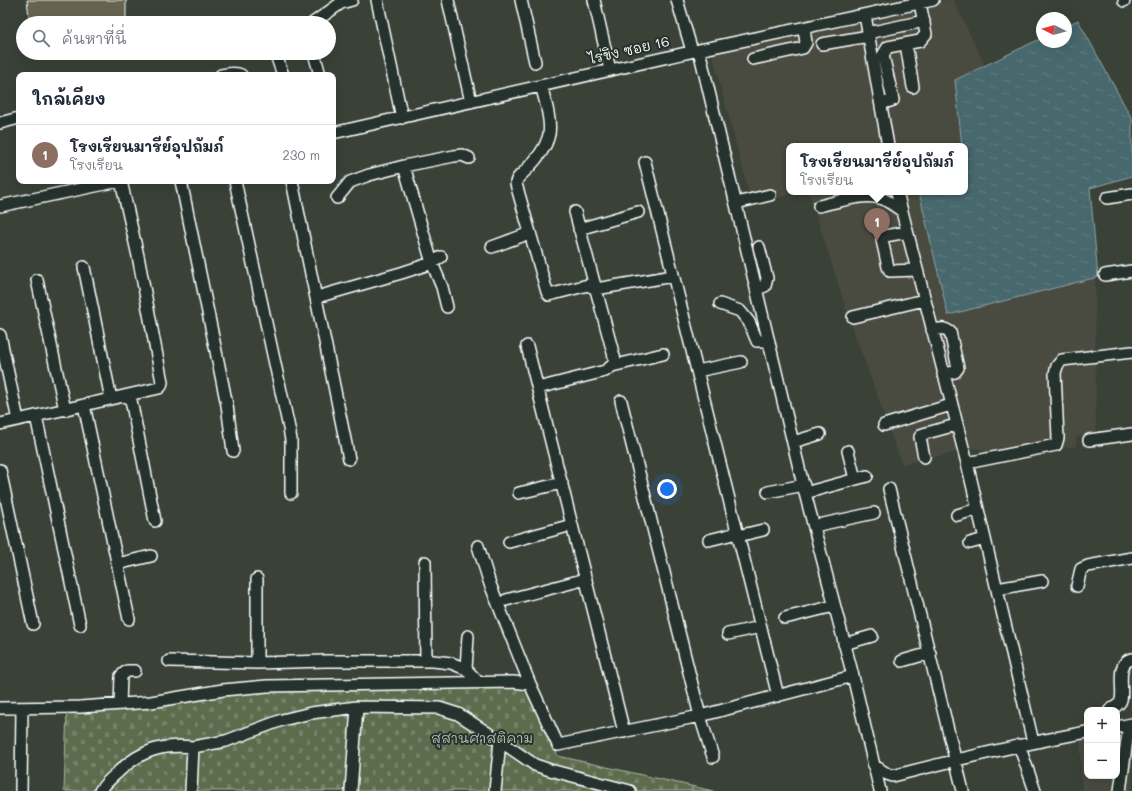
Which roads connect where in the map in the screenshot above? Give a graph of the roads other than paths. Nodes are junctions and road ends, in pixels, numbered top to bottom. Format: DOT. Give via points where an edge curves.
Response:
graph roads {
  1 [pos="352,0"];
  2 [pos="377,0"];
  3 [pos="448,0"];
  4 [pos="521,0"];
  5 [pos="594,0"];
  6 [pos="679,0"];
  7 [pos="933,0"];
  8 [pos="920,3"];
  9 [pos="865,15"];
  10 [pos="323,16"];
  11 [pos="924,21"];
  12 [pos="804,28"];
  13 [pos="868,34"];
  14 [pos="822,44"];
  15 [pos="906,44"];
  16 [pos="696,50"];
  17 [pos="753,59"];
  18 [pos="277,60"];
  19 [pos="316,60"];
  20 [pos="535,62"];
  21 [pos="610,70"];
  22 [pos="282,72"];
  23 [pos="319,72"];
  24 [pos="541,86"];
  25 [pos="913,87"];
  26 [pos="471,102"];
  27 [pos="881,104"];
  28 [pos="402,118"];
  29 [pos="16,119"];
  30 [pos="0,123"];
  31 [pos="336,132"];
  32 [pos="888,143"];
  33 [pos="469,158"];
  34 [pos="645,162"];
  35 [pos="404,166"];
  36 [pos="106,184"];
  37 [pos="121,184"];
  38 [pos="182,184"];
  39 [pos="236,184"];
  40 [pos="293,184"];
  41 [pos="1132,194"];
  42 [pos="770,195"];
  43 [pos="898,195"];
  44 [pos="337,198"];
  45 [pos="1107,198"];
  46 [pos="736,203"];
  47 [pos="0,206"];
  48 [pos="819,206"];
  49 [pos="902,211"];
  50 [pos="575,212"];
  51 [pos="638,212"];
  52 [pos="580,229"];
  53 [pos="907,232"];
  54 [pos="530,233"];
  55 [pos="492,247"];
  56 [pos="759,247"];
  57 [pos="437,260"];
  58 [pos="84,267"];
  59 [pos="917,270"];
  60 [pos="1132,271"];
  61 [pos="1105,275"];
  62 [pos="673,276"];
  63 [pos="37,280"];
  64 [pos="596,289"];
  65 [pos="757,289"];
  66 [pos="317,297"];
  67 [pos="924,300"];
  68 [pos="720,304"];
  69 [pos="447,308"];
  70 [pos="853,317"];
  71 [pos="932,330"];
  72 [pos="0,335"];
  73 [pos="769,342"];
  74 [pos="527,346"];
  75 [pos="1132,352"];
  76 [pos="663,354"];
  77 [pos="741,362"];
  78 [pos="612,366"];
  79 [pos="697,372"];
  80 [pos="943,374"];
  81 [pos="538,388"];
  82 [pos="130,395"];
  83 [pos="111,399"];
  84 [pos="621,401"];
  85 [pos="84,405"];
  86 [pos="951,405"];
  87 [pos="65,410"];
  88 [pos="36,416"];
  89 [pos="18,420"];
  90 [pos="0,424"];
  91 [pos="884,425"];
  92 [pos="956,425"];
  93 [pos="820,434"];
  94 [pos="1132,434"];
  95 [pos="1089,440"];
  96 [pos="793,442"];
  97 [pos="233,451"];
  98 [pos="848,451"];
  99 [pos="924,457"];
  100 [pos="349,459"];
  101 [pos="967,463"];
  102 [pos="0,470"];
  103 [pos="867,476"];
  104 [pos="855,479"];
  105 [pos="562,483"];
  106 [pos="804,489"];
  107 [pos="889,489"];
  108 [pos="768,492"];
  109 [pos="291,493"];
  110 [pos="519,493"];
  111 [pos="978,509"];
  112 [pos="874,513"];
  113 [pos="957,515"];
  114 [pos="155,521"];
  115 [pos="572,525"];
  116 [pos="814,526"];
  117 [pos="763,530"];
  118 [pos="738,535"];
  119 [pos="985,539"];
  120 [pos="709,540"];
  121 [pos="509,542"];
  122 [pos="970,542"];
  123 [pos="478,546"];
  124 [pos="150,556"];
  125 [pos="1132,558"];
  126 [pos="425,562"];
  127 [pos="117,564"];
  128 [pos="257,579"];
  129 [pos="586,579"];
  130 [pos="1042,582"];
  131 [pos="1077,586"];
  132 [pos="997,589"];
  133 [pos="506,600"];
  134 [pos="834,606"];
  135 [pos="785,618"];
  136 [pos="129,619"];
  137 [pos="33,624"];
  138 [pos="80,625"];
  139 [pos="761,627"];
  140 [pos="728,634"];
  141 [pos="468,636"];
  142 [pos="872,636"];
  143 [pos="844,644"];
  144 [pos="930,652"];
  145 [pos="1132,659"];
  146 [pos="169,661"];
  147 [pos="426,661"];
  148 [pos="902,661"];
  149 [pos="257,663"];
  150 [pos="466,669"];
  151 [pos="135,671"];
  152 [pos="853,676"];
  153 [pos="480,683"];
  154 [pos="530,684"];
  155 [pos="778,696"];
  156 [pos="120,704"];
  157 [pos="357,707"];
  158 [pos="1115,707"];
  159 [pos="0,708"];
  160 [pos="22,708"];
  161 [pos="700,716"];
  162 [pos="1130,724"];
  163 [pos="1120,726"];
  164 [pos="624,732"];
  165 [pos="1084,733"];
  166 [pos="500,741"];
  167 [pos="1033,742"];
  168 [pos="1019,745"];
  169 [pos="193,747"];
  170 [pos="1129,750"];
  171 [pos="712,758"];
  172 [pos="956,759"];
  173 [pos="873,765"];
  174 [pos="21,791"];
  175 [pos="100,791"];
  176 [pos="190,791"];
  177 [pos="351,791"];
  178 [pos="495,791"];
  179 [pos="630,791"];
  180 [pos="880,791"];
  181 [pos="964,791"];
  182 [pos="1035,791"];
  183 [pos="1120,791"];
  1 -- 10 [label="street" via="341,3"];
  2 -- 28 [label="street"];
  3 -- 26 [label="street"];
  4 -- 20 [label="street"];
  5 -- 21 [label="street"];
  6 -- 16 [label="street"];
  7 -- 8 [label="street, ไร่ขิง ซอย 16"];
  8 -- 9 [label="street, ไร่ขิง ซอย 16"];
  8 -- 11 [label="street"];
  9 -- 12 [label="street, ไร่ขิง ซอย 16"];
  9 -- 13 [label="street"];
  11 -- 13 [label="street"];
  11 -- 15 [label="street" via="926,34 920,41"];
  12 -- 16 [label="street, ไร่ขิง ซอย 16"];
  12 -- 17 [label="street" via="806,43 803,48"];
  13 -- 14 [label="street"];
  13 -- 27 [label="street"];
  15 -- 25 [label="street"];
  15 -- 27 [label="street" via="888,47 882,55 893,100"];
  16 -- 21 [label="street, ไร่ขิง ซอย 16"];
  16 -- 46 [label="street"];
  18 -- 22 [label="street"];
  19 -- 23 [label="street"];
  21 -- 24 [label="street, ไร่ขิง ซอย 16"];
  24 -- 26 [label="street, ไร่ขิง ซอย 16"];
  24 -- 54 [label="street" via="547,108 549,137 540,153 516,181"];
  26 -- 28 [label="street, ไร่ขิง ซอย 16"];
  27 -- 32 [label="street"];
  28 -- 31 [label="street, ไร่ขิง ซอย 16"];
  29 -- 30 [label="street"];
  33 -- 35 [label="street" via="462,155"];
  34 -- 62 [label="street"];
  35 -- 44 [label="street" via="350,182"];
  35 -- 57 [label="street"];
  36 -- 47 [label="street"];
  37 -- 82 [label="street" via="138,256 162,382 159,388"];
  38 -- 97 [label="street" via="227,405"];
  39 -- 109 [label="street" via="289,428"];
  40 -- 66 [label="street"];
  41 -- 45 [label="street"];
  42 -- 46 [label="street"];
  43 -- 49 [label="street"];
  46 -- 65 [label="street"];
  48 -- 49 [label="street" via="878,197"];
  49 -- 53 [label="street"];
  50 -- 52 [label="street"];
  51 -- 52 [label="street"];
  52 -- 64 [label="street"];
  53 -- 59 [label="street"];
  53 -- 59 [label="street" via="883,238 888,267 894,271"];
  54 -- 55 [label="street"];
  54 -- 64 [label="street" via="549,295 588,285"];
  56 -- 65 [label="street" via="767,278 765,286"];
  57 -- 66 [label="street"];
  57 -- 69 [label="street"];
  58 -- 83 [label="street"];
  59 -- 67 [label="street"];
  60 -- 61 [label="street"];
  62 -- 64 [label="street"];
  62 -- 79 [label="street"];
  63 -- 87 [label="street"];
  64 -- 78 [label="street" via="615,360"];
  65 -- 73 [label="street"];
  66 -- 100 [label="street"];
  67 -- 70 [label="street"];
  67 -- 71 [label="street"];
  68 -- 73 [label="street" via="740,311 749,322 757,341"];
  71 -- 80 [label="street"];
  71 -- 80 [label="street" via="941,328 950,332 958,368 955,372"];
  72 -- 89 [label="street"];
  73 -- 96 [label="street"];
  74 -- 81 [label="street"];
  75 -- 101 [label="street" via="1062,360 1057,366 1056,445"];
  76 -- 78 [label="street"];
  77 -- 79 [label="street"];
  78 -- 81 [label="street"];
  79 -- 118 [label="street"];
  80 -- 86 [label="street"];
  81 -- 105 [label="street"];
  82 -- 83 [label="street"];
  82 -- 114 [label="street"];
  83 -- 85 [label="street"];
  84 -- 161 [label="street"];
  85 -- 87 [label="street"];
  85 -- 127 [label="street"];
  86 -- 91 [label="street"];
  86 -- 92 [label="street"];
  87 -- 88 [label="street"];
  88 -- 89 [label="street"];
  88 -- 138 [label="street"];
  89 -- 90 [label="street"];
  92 -- 99 [label="street" via="920,437"];
  92 -- 101 [label="street"];
  93 -- 96 [label="street"];
  94 -- 95 [label="street"];
  96 -- 106 [label="street"];
  98 -- 104 [label="street"];
  101 -- 111 [label="street"];
  102 -- 137 [label="street"];
  103 -- 104 [label="street"];
  104 -- 106 [label="street"];
  105 -- 110 [label="street"];
  105 -- 115 [label="street"];
  106 -- 108 [label="street"];
  106 -- 116 [label="street"];
  107 -- 144 [label="street"];
  111 -- 113 [label="street"];
  111 -- 119 [label="street"];
  112 -- 116 [label="street"];
  115 -- 121 [label="street"];
  115 -- 129 [label="street"];
  116 -- 134 [label="street"];
  117 -- 118 [label="street"];
  118 -- 120 [label="street"];
  118 -- 139 [label="street"];
  119 -- 122 [label="street"];
  119 -- 132 [label="street"];
  123 -- 154 [label="street" via="490,584"];
  124 -- 127 [label="street"];
  125 -- 131 [label="street" via="1081,569"];
  126 -- 147 [label="street"];
  127 -- 136 [label="street"];
  128 -- 149 [label="street"];
  129 -- 133 [label="street"];
  129 -- 164 [label="street"];
  130 -- 132 [label="street"];
  132 -- 167 [label="street"];
  134 -- 135 [label="street"];
  134 -- 143 [label="street"];
  139 -- 140 [label="street"];
  139 -- 155 [label="street"];
  141 -- 150 [label="street"];
  142 -- 143 [label="street"];
  143 -- 152 [label="street"];
  144 -- 148 [label="street"];
  144 -- 172 [label="street"];
  145 -- 158 [label="street" via="1124,666 1121,679 1122,700"];
  146 -- 149 [label="street"];
  147 -- 149 [label="street"];
  147 -- 150 [label="street" via="452,663"];
  150 -- 153 [label="street"];
  151 -- 156 [label="street" via="127,671 121,676"];
  152 -- 155 [label="street"];
  152 -- 173 [label="street"];
  153 -- 154 [label="street"];
  153 -- 156 [label="street" via="267,686"];
  154 -- 164 [label="street" via="558,745"];
  155 -- 161 [label="street"];
  156 -- 160 [label="street"];
  157 -- 166 [label="street" via="439,708 458,714"];
  157 -- 169 [label="street" via="282,720 226,741"];
  157 -- 177 [label="street"];
  159 -- 160 [label="street"];
  160 -- 174 [label="street"];
  161 -- 164 [label="street"];
  161 -- 171 [label="street"];
  162 -- 163 [label="street"];
  162 -- 170 [label="street"];
  165 -- 167 [label="street"];
  166 -- 178 [label="street"];
  166 -- 179 [label="street" via="535,765"];
  167 -- 168 [label="street"];
  168 -- 172 [label="street"];
  168 -- 182 [label="street"];
  169 -- 175 [label="street" via="176,745 146,751 131,760"];
  169 -- 176 [label="street"];
  170 -- 183 [label="street"];
  172 -- 173 [label="street" via="893,776"];
  172 -- 181 [label="street"];
  173 -- 180 [label="street"];
}
